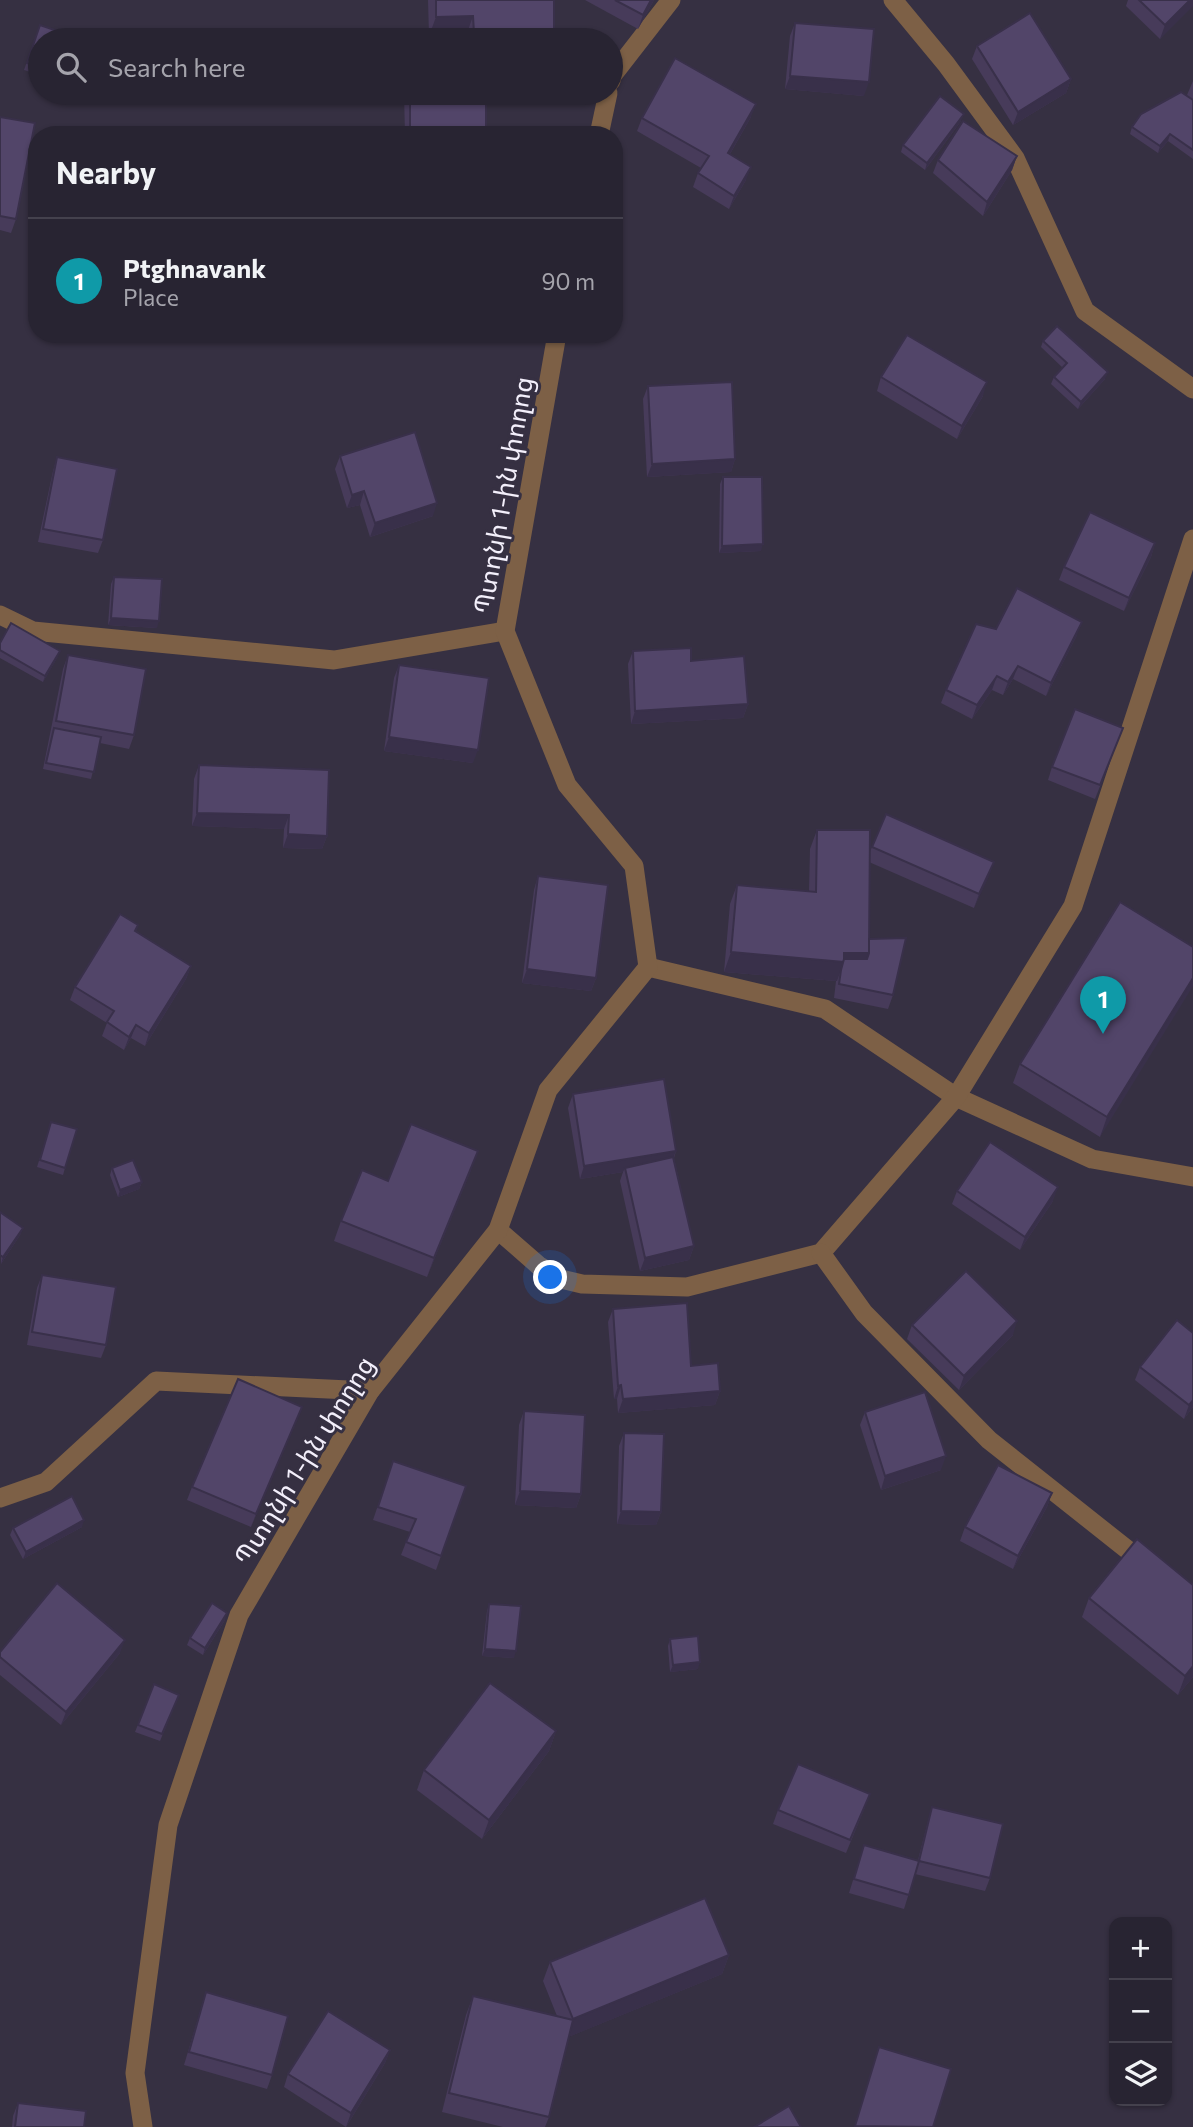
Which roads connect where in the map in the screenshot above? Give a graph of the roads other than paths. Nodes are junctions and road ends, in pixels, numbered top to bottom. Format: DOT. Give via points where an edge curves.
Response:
graph roads {
  1 [pos="671,0"];
  2 [pos="893,0"];
  3 [pos="623,62"];
  4 [pos="605,105"];
  5 [pos="601,126"];
  6 [pos="555,343"];
  7 [pos="1193,389"];
  8 [pos="1193,539"];
  9 [pos="0,615"];
  10 [pos="505,631"];
  11 [pos="649,967"];
  12 [pos="956,1097"];
  13 [pos="1193,1177"];
  14 [pos="498,1230"];
  15 [pos="821,1253"];
  16 [pos="370,1391"];
  17 [pos="0,1499"];
  18 [pos="1161,1576"];
  19 [pos="142,2127"];
  1 -- 3 [label="street"];
  2 -- 7 [label="street" via="1016,158 1085,311"];
  4 -- 5 [label="street"];
  6 -- 10 [label="street, Պտղնի 1-ին փողոց"];
  8 -- 12 [label="street" via="1073,906"];
  9 -- 10 [label="street" via="33,631 334,660"];
  10 -- 11 [label="street, Պտղնի 1-ին փողոց" via="567,785 634,866"];
  11 -- 12 [label="street" via="825,1009"];
  11 -- 14 [label="street, Պտղնի 1-ին փողոց" via="548,1090"];
  12 -- 13 [label="street" via="1092,1158"];
  12 -- 15 [label="street"];
  14 -- 15 [label="street" via="538,1265 561,1279 582,1284 687,1287"];
  14 -- 16 [label="street, Պտղնի 1-ին փողոց"];
  15 -- 18 [label="street" via="864,1313 989,1440"];
  16 -- 17 [label="street" via="156,1381 46,1482"];
  16 -- 19 [label="street, Պտղնի 1-ին փողոց" via="239,1615 168,1825 135,2073"];
}
